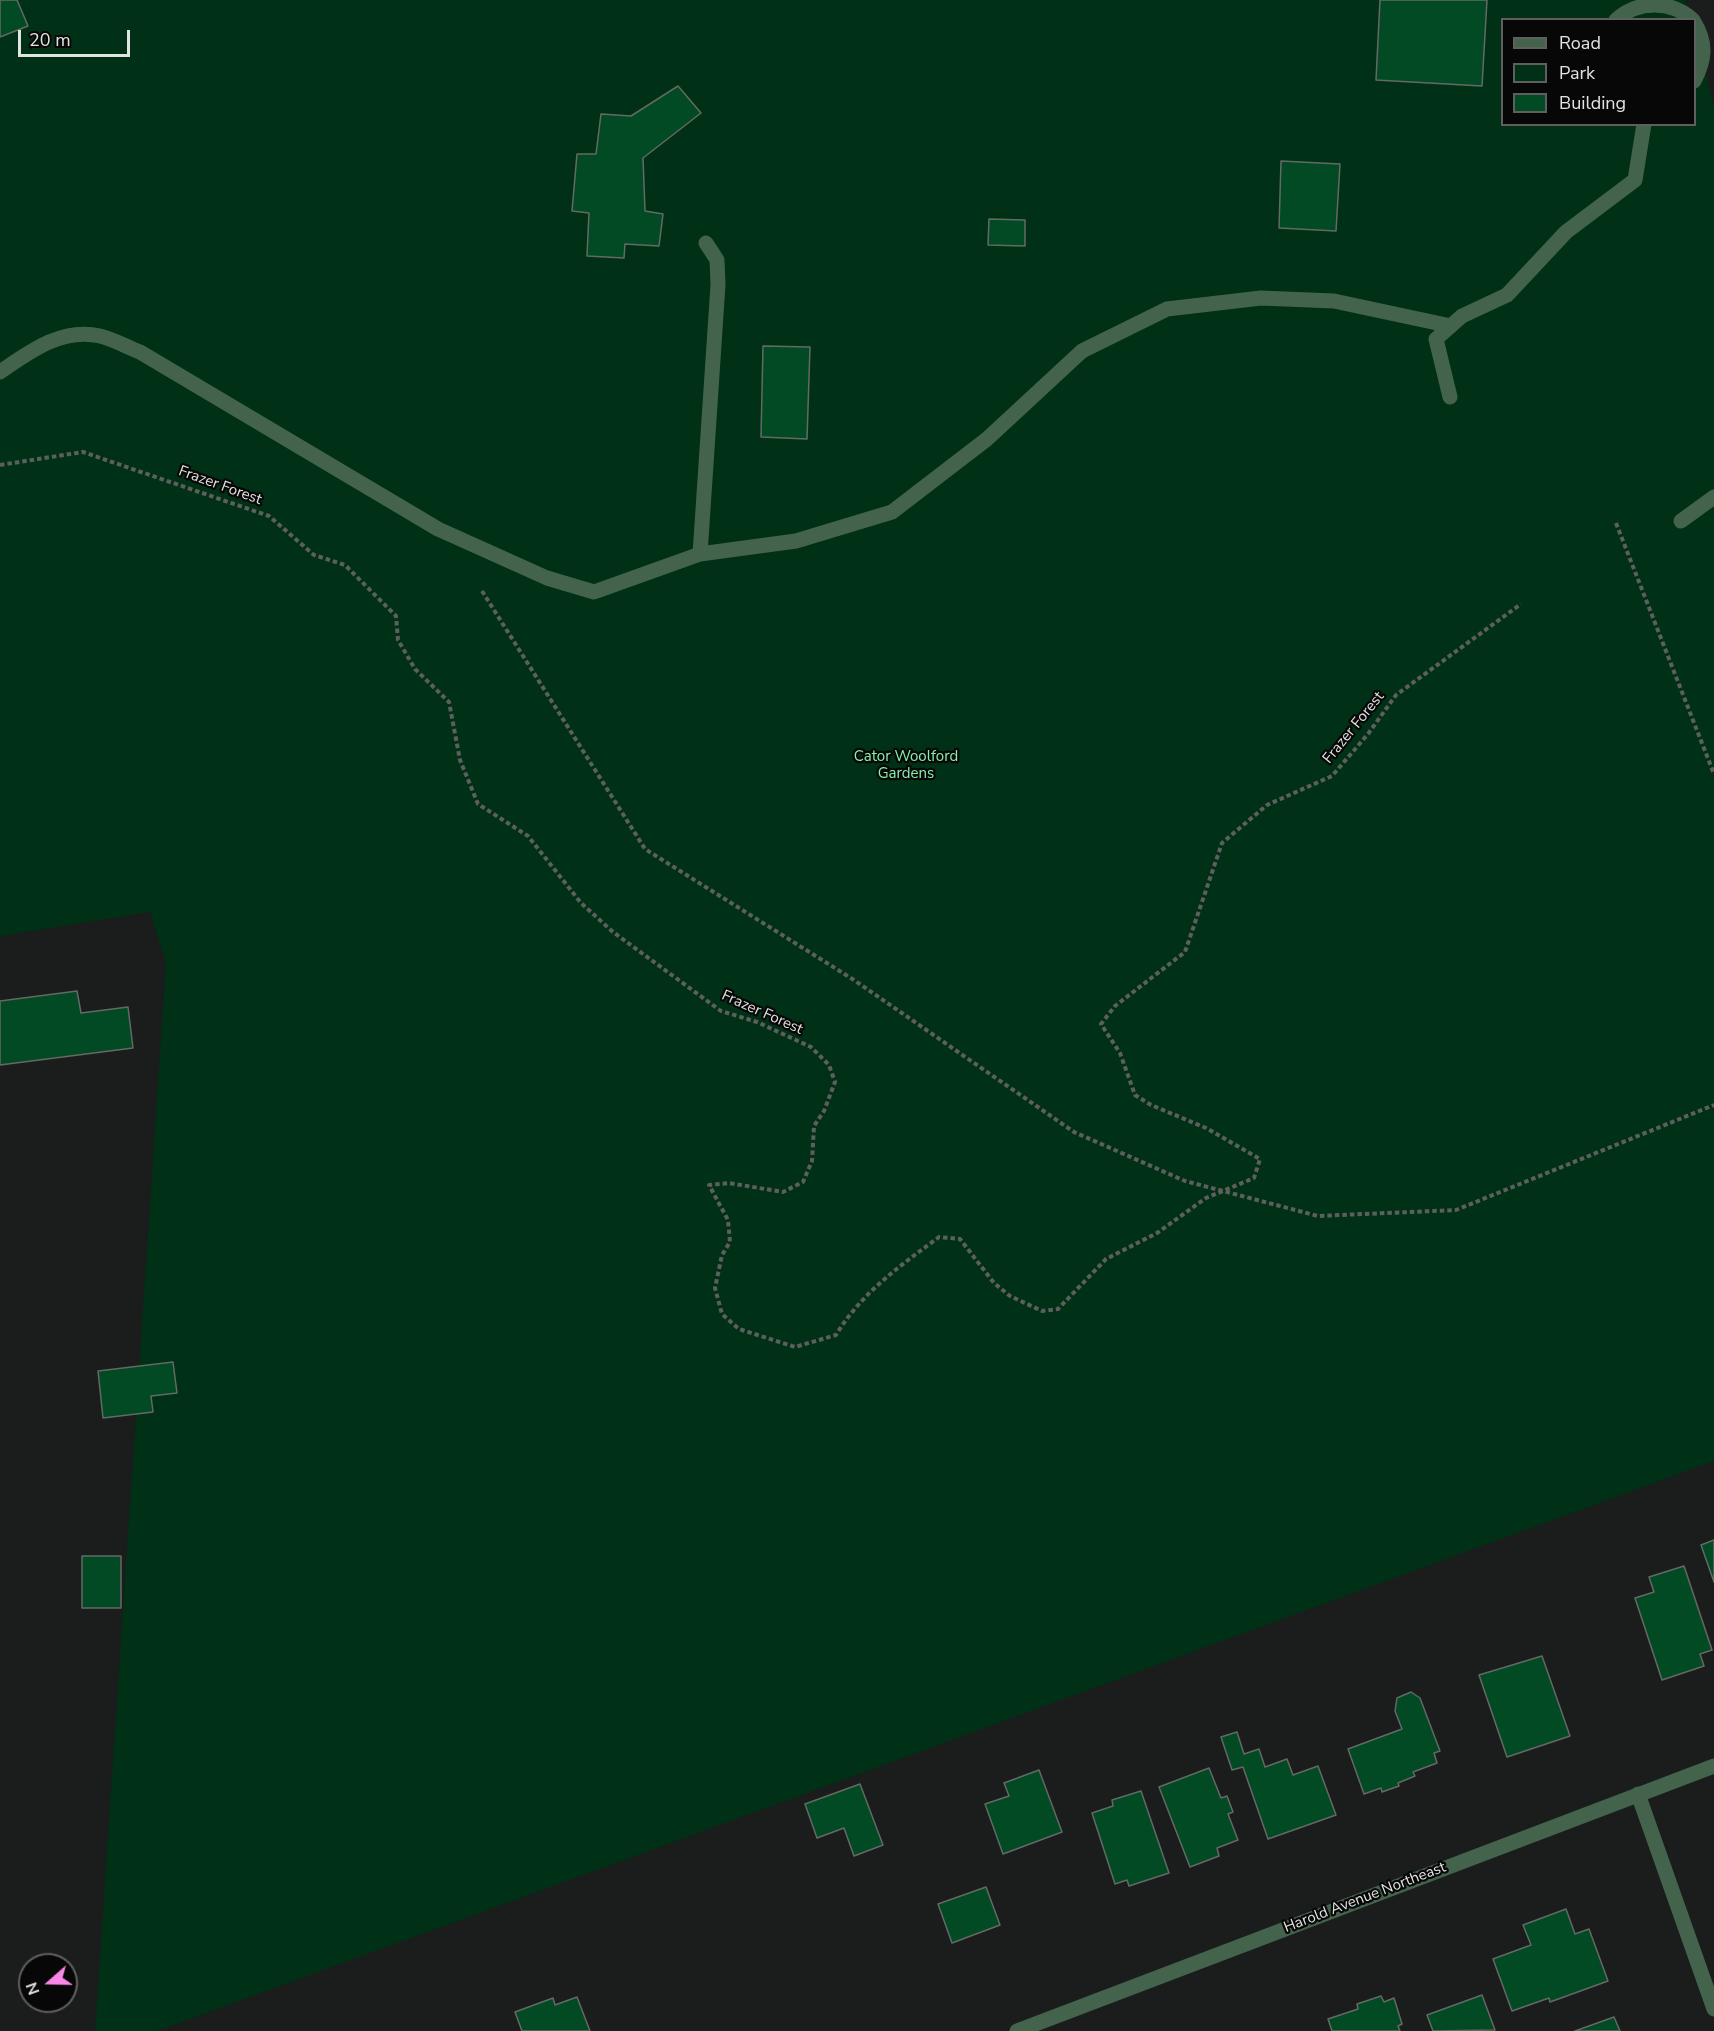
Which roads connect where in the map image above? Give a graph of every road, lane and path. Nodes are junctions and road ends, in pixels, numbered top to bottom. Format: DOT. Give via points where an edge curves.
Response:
graph roads {
  1 [pos="1618,18"];
  2 [pos="1691,18"];
  3 [pos="1696,25"];
  4 [pos="1696,79"];
  5 [pos="1644,126"];
  6 [pos="706,243"];
  7 [pos="1451,326"];
  8 [pos="0,372"];
  9 [pos="1450,398"];
  10 [pos="0,465"];
  11 [pos="1714,497"];
  12 [pos="1681,521"];
  13 [pos="1616,523"];
  14 [pos="700,554"];
  15 [pos="482,591"];
  16 [pos="1521,604"];
  17 [pos="1714,774"];
  18 [pos="1714,1105"];
  19 [pos="1225,1191"];
  20 [pos="1714,1767"];
  21 [pos="1638,1794"];
  22 [pos="1714,2009"];
  23 [pos="1017,2031"];
  1 -- 2 [label="street" via="1643,2 1660,1 1677,6"];
  3 -- 4 [label="street" via="1704,48"];
  5 -- 7 [label="street" via="1635,180 1566,232 1506,295 1462,316"];
  6 -- 14 [label="street" via="717,260 718,285"];
  7 -- 9 [label="street" via="1436,339"];
  7 -- 14 [label="street" via="1334,301 1261,298 1167,309 1082,351 987,439 892,512 796,541"];
  8 -- 14 [label="street" via="28,352 60,337 98,336 140,352 438,529 547,578 594,592"];
  10 -- 19 [label="path, Frazer Forest" via="82,452 268,516 314,555 345,565 396,616 398,640 415,669 449,702 460,760 478,804 528,836 581,903 613,932 721,1011 757,1022 811,1047 829,1065 835,1082 814,1126 812,1161 803,1182 783,1192 729,1183 709,1185 728,1220 730,1242 722,1255 715,1288 722,1314 739,1329 795,1347 836,1335 848,1314 872,1288 939,1237 960,1239 1010,1296 1042,1311 1058,1308 1106,1259 1157,1233 1206,1198"];
  11 -- 12 [label="street"];
  13 -- 17 [label="path"];
  15 -- 19 [label="path" via="645,849 855,980 1074,1132 1185,1180"];
  16 -- 19 [label="path, Frazer Forest" via="1396,695 1332,776 1267,805 1222,843 1185,952 1115,1006 1101,1023 1120,1053 1135,1095 1260,1159 1254,1178"];
  18 -- 19 [label="path" via="1456,1210 1318,1216"];
  20 -- 21 [label="street, Harold Avenue Northeast"];
  21 -- 22 [label="street"];
  21 -- 23 [label="street, Harold Avenue Northeast"];
}
